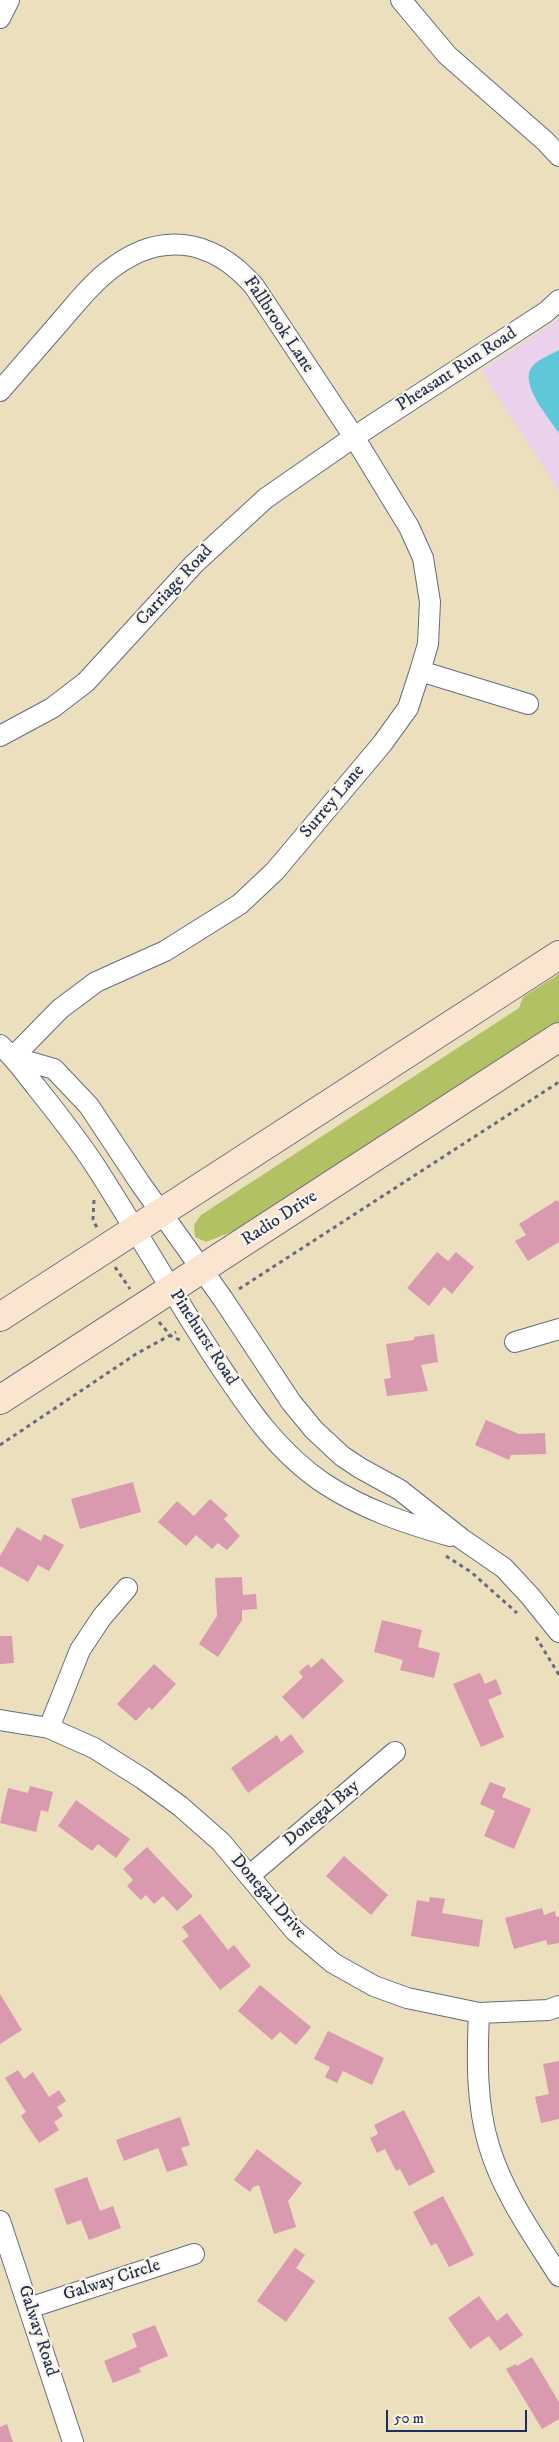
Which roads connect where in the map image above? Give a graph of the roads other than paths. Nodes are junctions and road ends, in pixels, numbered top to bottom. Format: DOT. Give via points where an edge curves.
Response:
graph roads {
  1 [pos="9,0"];
  2 [pos="401,0"];
  3 [pos="0,18"];
  4 [pos="559,156"];
  5 [pos="559,300"];
  6 [pos="0,391"];
  7 [pos="354,437"];
  8 [pos="420,671"];
  9 [pos="528,704"];
  10 [pos="0,736"];
  11 [pos="559,955"];
  12 [pos="559,1037"];
  13 [pos="7,1051"];
  14 [pos="161,1213"];
  15 [pos="135,1230"];
  16 [pos="202,1270"];
  17 [pos="171,1289"];
  18 [pos="0,1317"];
  19 [pos="559,1329"];
  20 [pos="514,1342"];
  21 [pos="0,1400"];
  22 [pos="462,1540"];
  23 [pos="127,1588"];
  24 [pos="559,1632"];
  25 [pos="0,1720"];
  26 [pos="49,1728"];
  27 [pos="395,1752"];
  28 [pos="250,1876"];
  29 [pos="559,2006"];
  30 [pos="479,2014"];
  31 [pos="0,2221"];
  32 [pos="194,2254"];
  33 [pos="559,2276"];
  34 [pos="29,2308"];
  35 [pos="73,2442"];
  1 -- 3 [label="street"];
  2 -- 4 [label="street" via="447,55"];
  5 -- 7 [label="street, Pheasant Run Road" via="546,312"];
  6 -- 7 [label="street, Fallbrook Lane" via="107,272 149,247 171,243 195,246 220,255 241,270"];
  7 -- 8 [label="street, Surrey Lane" via="409,527 423,558 430,602 428,644"];
  7 -- 10 [label="street, Carriage Road" via="266,498 231,528 86,682 52,708"];
  8 -- 9 [label="street"];
  8 -- 13 [label="street, Surrey Lane" via="408,708 382,744 275,871 247,898 206,928 165,951 96,982"];
  11 -- 14 [label="main road"];
  12 -- 16 [label="main road, Radio Drive"];
  13 -- 14 [label="street, Pinehurst Road" via="54,1069 68,1082 95,1114"];
  13 -- 15 [label="street, Pinehurst Road" via="68,1126"];
  14 -- 15 [label="main road"];
  14 -- 16 [label="street, Pinehurst Road"];
  15 -- 17 [label="street, Pinehurst Road"];
  15 -- 18 [label="main road"];
  16 -- 17 [label="main road, Radio Drive"];
  16 -- 22 [label="street, Pinehurst Road" via="291,1402 314,1430 342,1456 400,1490"];
  17 -- 21 [label="main road, Radio Drive"];
  17 -- 22 [label="street, Pinehurst Road" via="244,1402 297,1462 341,1494 390,1518"];
  19 -- 20 [label="street"];
  22 -- 24 [label="street, Pinehurst Road" via="504,1568"];
  23 -- 26 [label="street" via="102,1616 80,1650"];
  25 -- 26 [label="street, Donegal Drive"];
  26 -- 28 [label="street, Donegal Drive" via="94,1748 180,1806 220,1842"];
  27 -- 28 [label="street, Donegal Bay"];
  28 -- 30 [label="street, Donegal Drive" via="295,1931 333,1963 374,1986 407,1998"];
  29 -- 30 [label="street, Donegal Drive" via="548,2010"];
  30 -- 33 [label="street" via="479,2098 489,2146 514,2206"];
  31 -- 34 [label="street, Galway Road"];
  32 -- 34 [label="street, Galway Circle"];
  34 -- 35 [label="street, Galway Road"];
}
